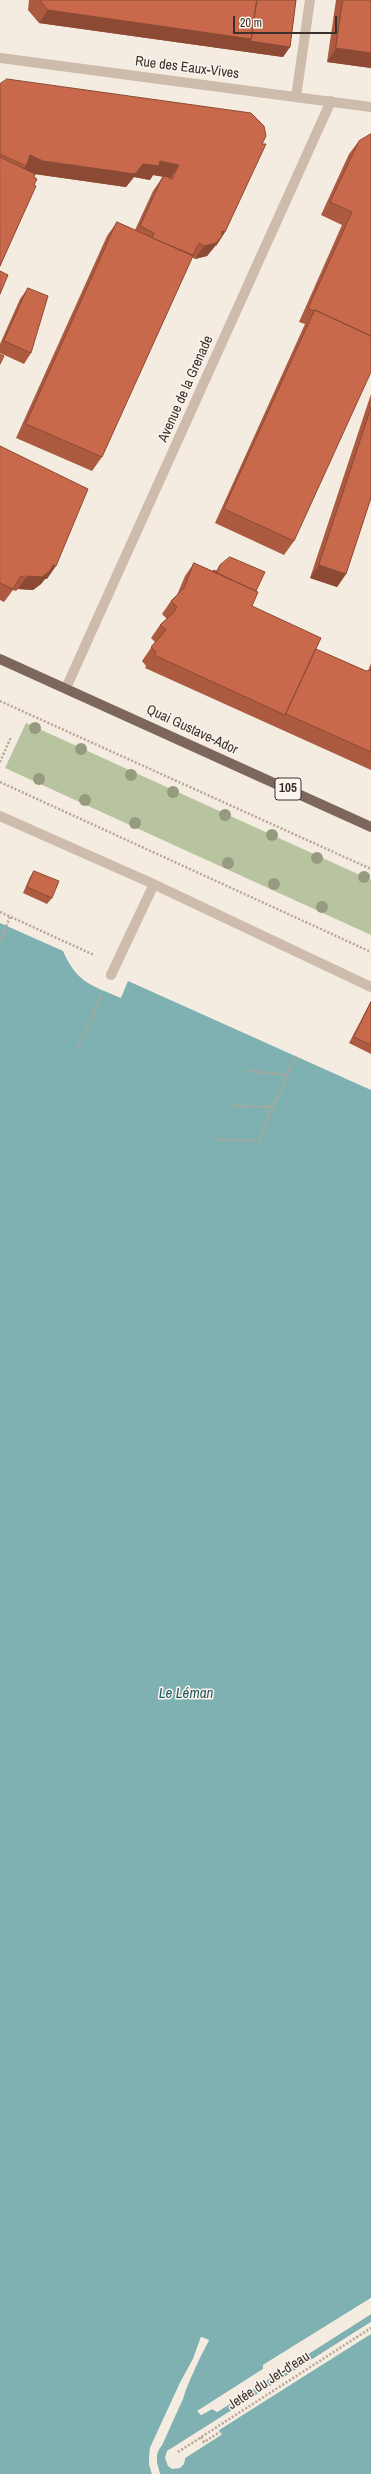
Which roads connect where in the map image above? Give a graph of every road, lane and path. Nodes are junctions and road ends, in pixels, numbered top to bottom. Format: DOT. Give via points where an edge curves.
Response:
graph roads {
  1 [pos="310,0"];
  2 [pos="0,58"];
  3 [pos="296,97"];
  4 [pos="331,101"];
  5 [pos="371,107"];
  6 [pos="0,659"];
  7 [pos="66,688"];
  8 [pos="0,701"];
  9 [pos="11,737"];
  10 [pos="0,762"];
  11 [pos="0,782"];
  12 [pos="0,816"];
  13 [pos="371,827"];
  14 [pos="371,870"];
  15 [pos="154,884"];
  16 [pos="0,912"];
  17 [pos="10,917"];
  18 [pos="0,941"];
  19 [pos="371,952"];
  20 [pos="116,965"];
  21 [pos="111,975"];
  22 [pos="371,987"];
  23 [pos="78,1047"];
  24 [pos="296,1056"];
  25 [pos="248,1071"];
  26 [pos="287,1075"];
  27 [pos="232,1106"];
  28 [pos="273,1107"];
  29 [pos="218,1139"];
  30 [pos="371,2328"];
  31 [pos="220,2432"];
  32 [pos="201,2437"];
  33 [pos="178,2452"];
  1 -- 3 [label="street"];
  2 -- 3 [label="street, Rue des Eaux-Vives"];
  3 -- 4 [label="street, Rue des Eaux-Vives"];
  4 -- 5 [label="street, Rue des Eaux-Vives"];
  4 -- 7 [label="street, Avenue de la Grenade"];
  6 -- 7 [label="main road, Quai Gustave-Ador / 105"];
  7 -- 13 [label="main road, Quai Gustave-Ador / 105"];
  8 -- 14 [label="path"];
  9 -- 10 [label="path"];
  11 -- 19 [label="path"];
  12 -- 15 [label="street"];
  15 -- 20 [label="street"];
  15 -- 22 [label="street"];
  16 -- 17 [label="path"];
  17 -- 18 [label="path"];
  17 -- 20 [label="path"];
  20 -- 21 [label="street"];
  21 -- 23 [label="path"];
  24 -- 26 [label="path"];
  25 -- 26 [label="path"];
  26 -- 28 [label="path"];
  27 -- 28 [label="path"];
  28 -- 29 [label="path" via="258,1141"];
  30 -- 32 [label="path, Jetée du Jet-d'eau"];
  31 -- 32 [label="path" via="204,2442"];
  32 -- 33 [label="path, Jetée du Jet-d'eau"];
}
